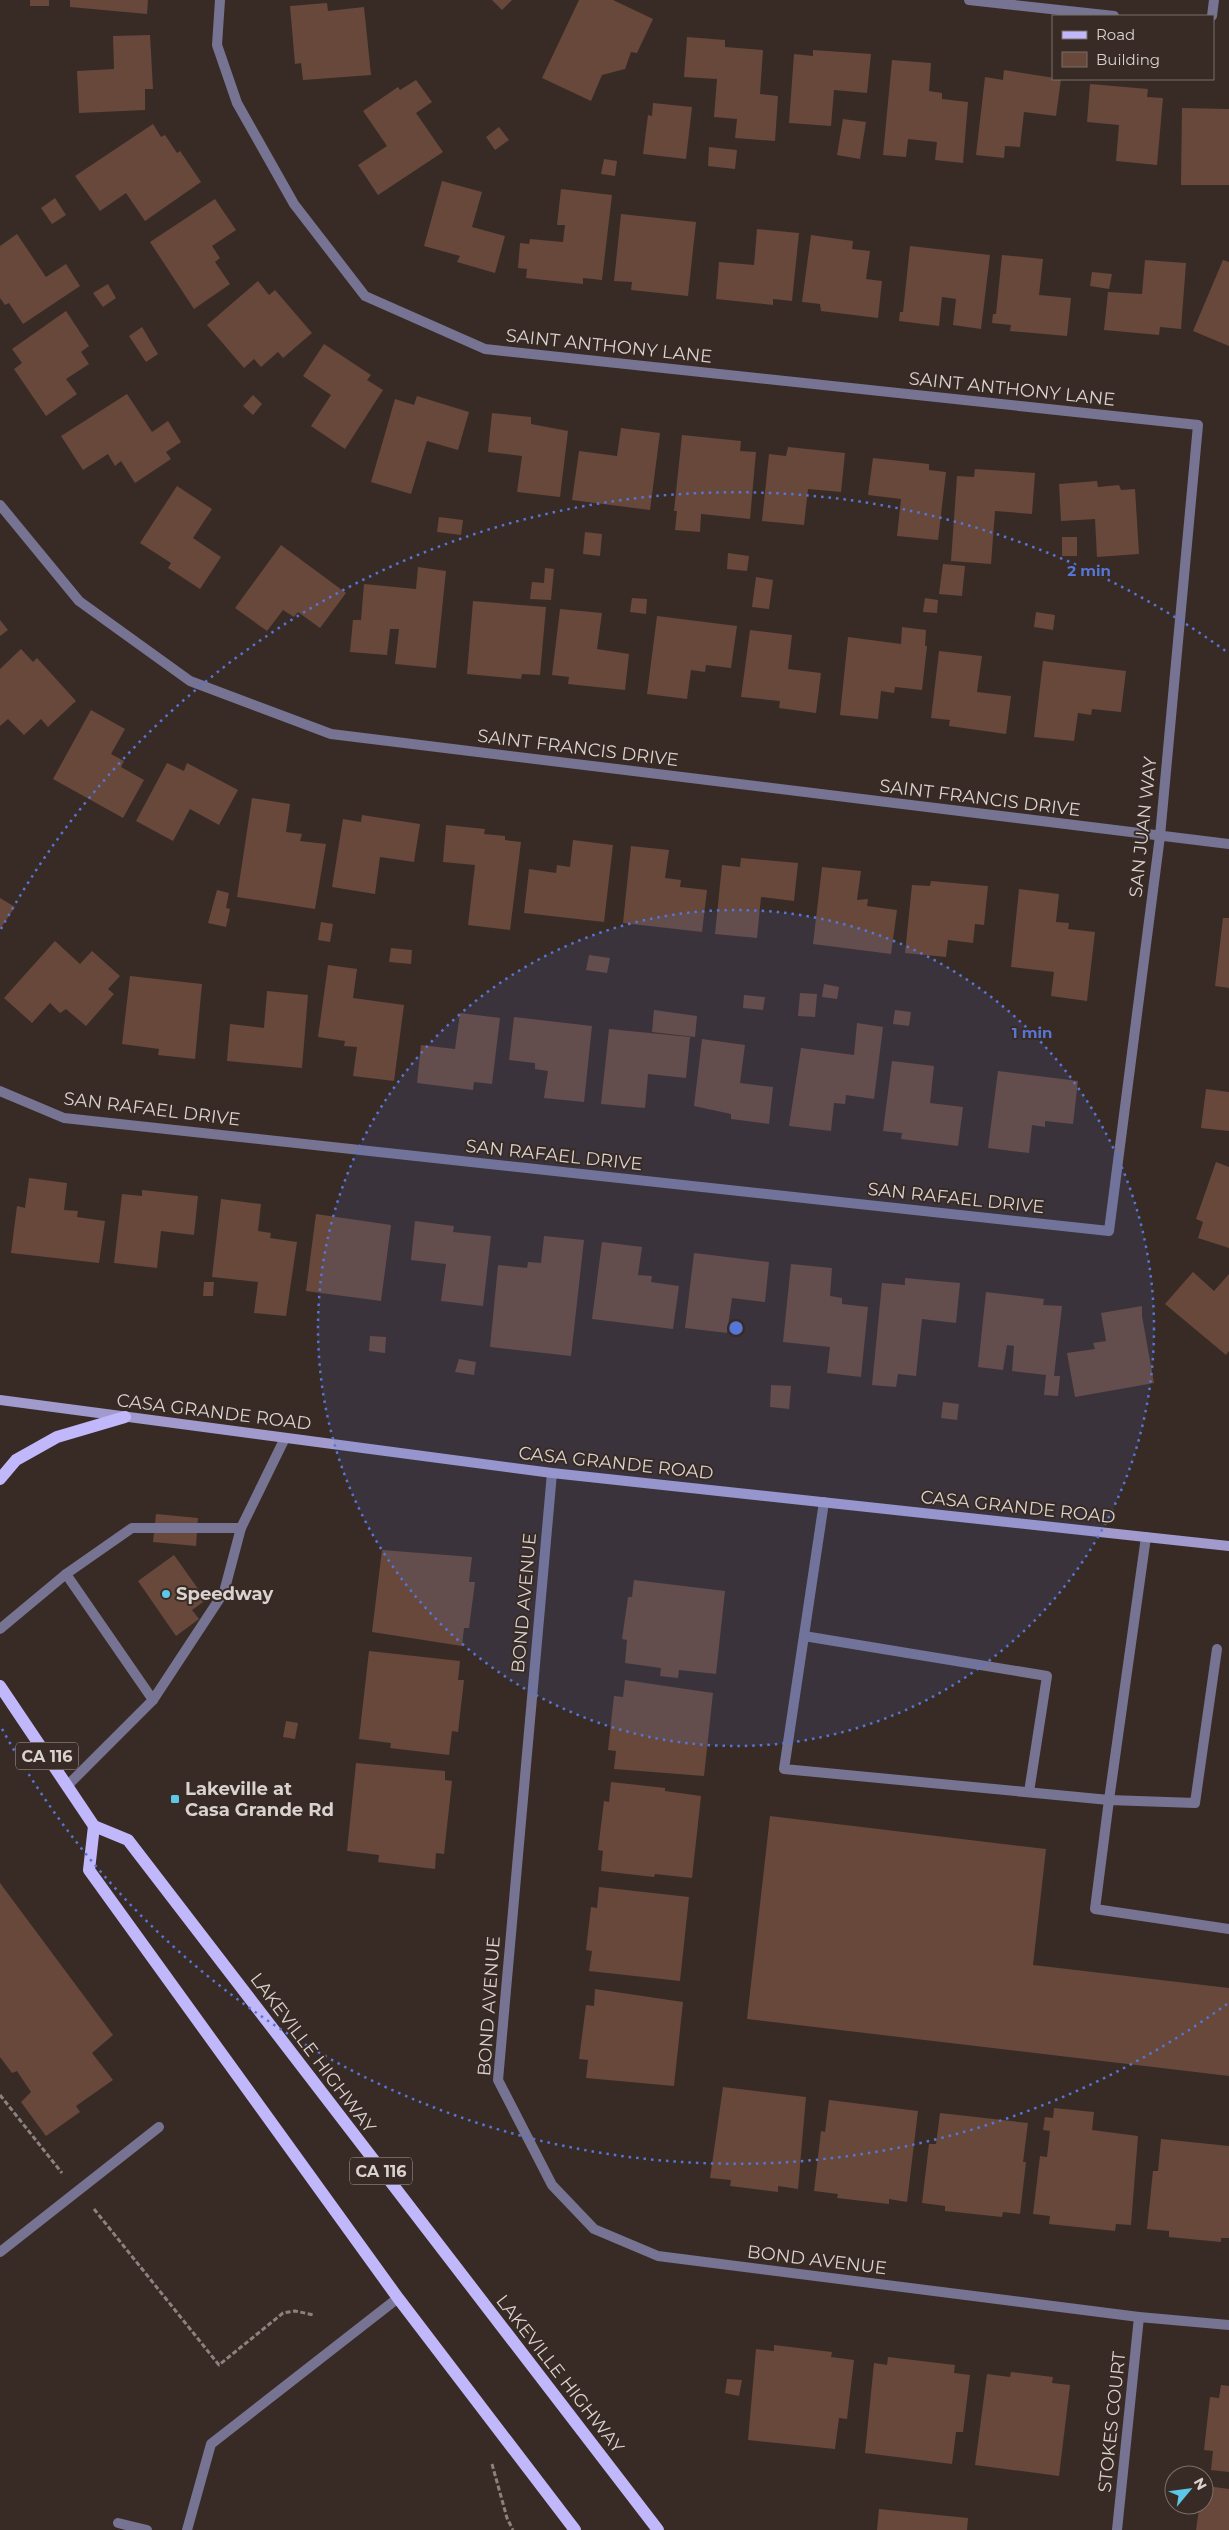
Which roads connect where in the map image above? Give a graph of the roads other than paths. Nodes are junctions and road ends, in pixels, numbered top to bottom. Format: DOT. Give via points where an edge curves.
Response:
graph roads {
  1 [pos="220,0"];
  2 [pos="969,0"];
  3 [pos="1214,0"];
  4 [pos="1105,15"];
  5 [pos="1212,15"];
  6 [pos="1198,425"];
  7 [pos="0,505"];
  8 [pos="1160,836"];
  9 [pos="1229,844"];
  10 [pos="0,1091"];
  11 [pos="1109,1231"];
  12 [pos="0,1400"];
  13 [pos="125,1417"];
  14 [pos="285,1438"];
  15 [pos="552,1473"];
  16 [pos="0,1480"];
  17 [pos="824,1502"];
  18 [pos="240,1528"];
  19 [pos="1146,1537"];
  20 [pos="1229,1546"];
  21 [pos="66,1574"];
  22 [pos="0,1629"];
  23 [pos="804,1636"];
  24 [pos="1216,1649"];
  25 [pos="0,1686"];
  26 [pos="153,1700"];
  27 [pos="67,1786"];
  28 [pos="1029,1792"];
  29 [pos="1109,1800"];
  30 [pos="94,1826"];
  31 [pos="1229,1929"];
  32 [pos="159,2127"];
  33 [pos="0,2252"];
  34 [pos="398,2298"];
  35 [pos="1139,2316"];
  36 [pos="1229,2325"];
  37 [pos="118,2523"];
  38 [pos="147,2530"];
  39 [pos="187,2530"];
  40 [pos="575,2530"];
  41 [pos="658,2530"];
  42 [pos="1117,2530"];
  1 -- 6 [label="street, SAINT ANTHONY LANE" via="217,45 237,103 294,204 365,296 485,349"];
  2 -- 4 [label="street"];
  3 -- 5 [label="street"];
  6 -- 8 [label="street, SAN JUAN WAY"];
  7 -- 8 [label="street, SAINT FRANCIS DRIVE" via="78,600 190,680 332,734"];
  8 -- 9 [label="street, SAINT FRANCIS DRIVE"];
  8 -- 11 [label="street, SAN JUAN WAY"];
  10 -- 11 [label="street, SAN RAFAEL DRIVE" via="64,1118"];
  12 -- 13 [label="main road, CASA GRANDE ROAD"];
  13 -- 14 [label="main road, CASA GRANDE ROAD"];
  13 -- 16 [label="main road" via="57,1437 16,1460"];
  14 -- 15 [label="main road, CASA GRANDE ROAD"];
  14 -- 18 [label="street"];
  15 -- 17 [label="main road, CASA GRANDE ROAD"];
  15 -- 35 [label="street, BOND AVENUE" via="498,2080 552,2185 594,2229 658,2256"];
  17 -- 19 [label="main road, CASA GRANDE ROAD"];
  17 -- 23 [label="street"];
  18 -- 21 [label="street" via="132,1528"];
  18 -- 26 [label="street" via="224,1592"];
  19 -- 20 [label="main road, CASA GRANDE ROAD"];
  19 -- 29 [label="street"];
  21 -- 22 [label="street"];
  21 -- 26 [label="street"];
  23 -- 28 [label="street" via="1047,1676"];
  23 -- 28 [label="street" via="784,1769"];
  24 -- 29 [label="street" via="1195,1803"];
  25 -- 27 [label="main road, CA 116"];
  26 -- 27 [label="street"];
  27 -- 30 [label="main road, CA 116"];
  28 -- 29 [label="street"];
  29 -- 31 [label="street" via="1095,1909"];
  30 -- 34 [label="main road" via="89,1870"];
  30 -- 41 [label="main road, LAKEVILLE HIGHWAY / CA 116" via="128,1840"];
  32 -- 33 [label="street"];
  34 -- 39 [label="street" via="211,2444"];
  34 -- 40 [label="main road"];
  35 -- 36 [label="street, BOND AVENUE"];
  35 -- 42 [label="street, STOKES COURT"];
  37 -- 38 [label="street"];
}
